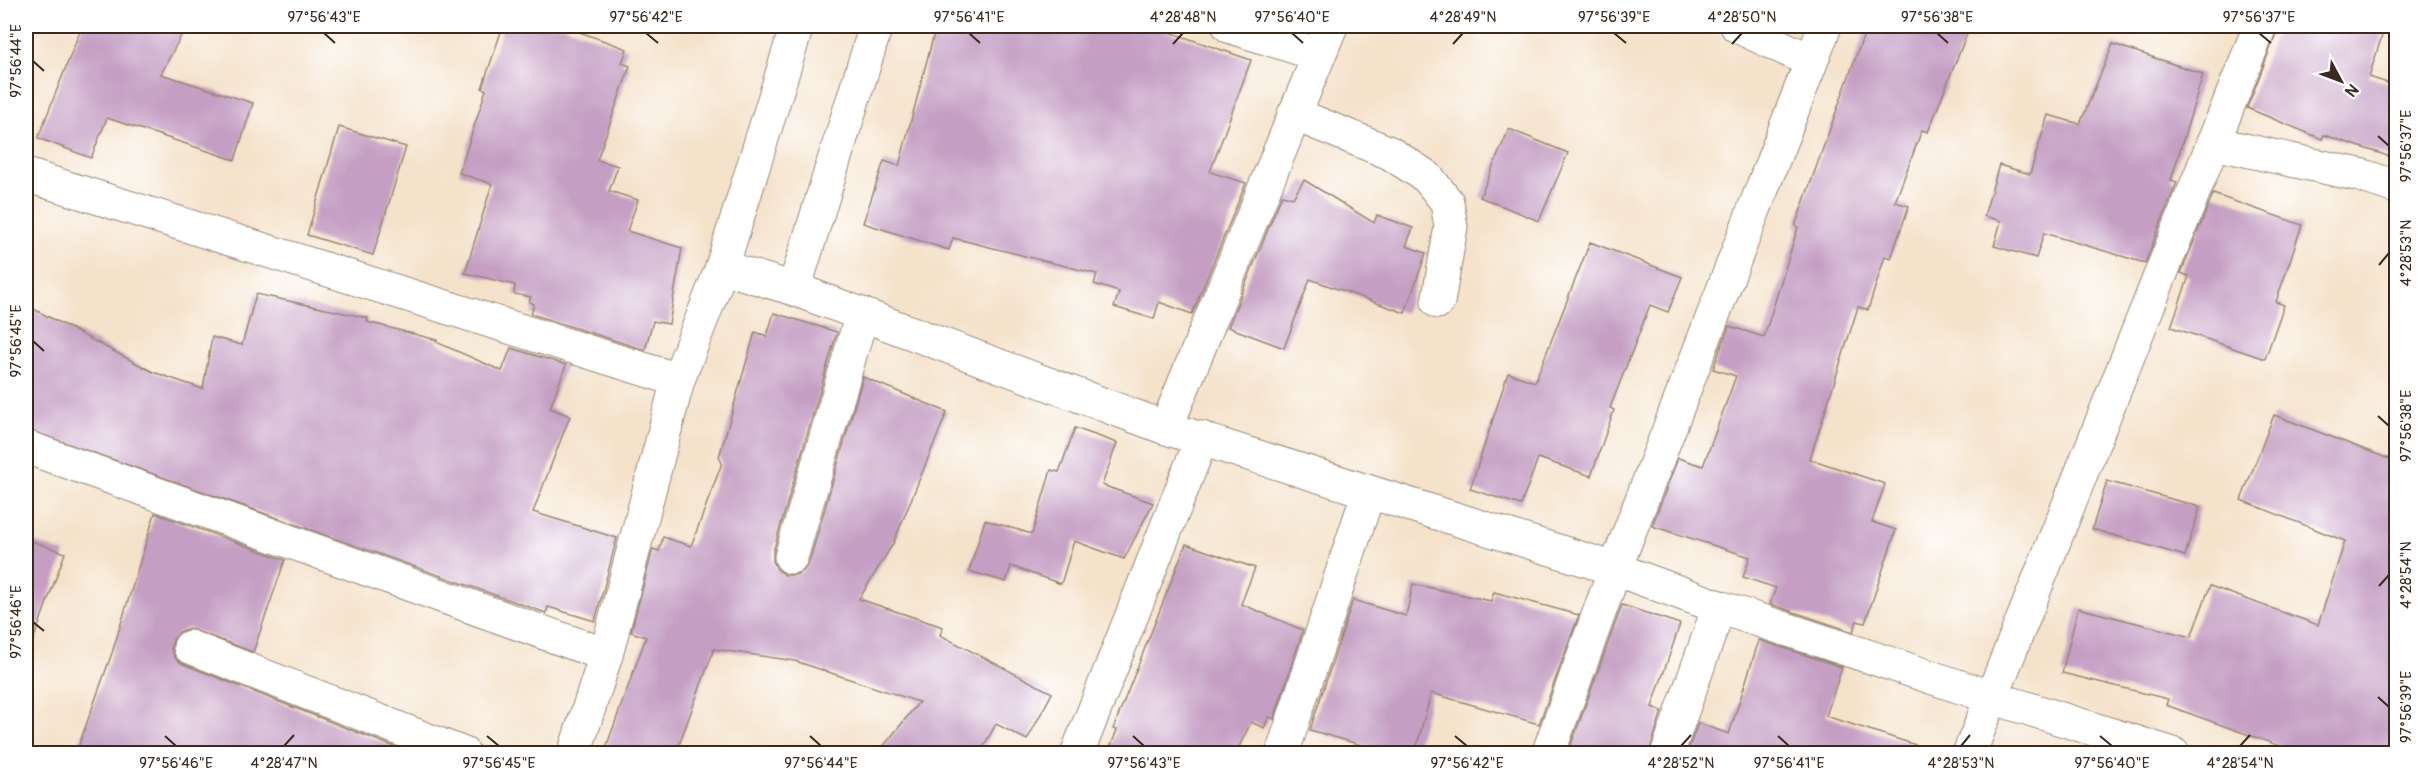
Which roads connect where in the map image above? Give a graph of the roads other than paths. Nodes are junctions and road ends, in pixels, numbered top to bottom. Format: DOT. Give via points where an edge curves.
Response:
graph roads {
  1 [pos="797,26"];
  2 [pos="876,26"];
  3 [pos="1228,26"];
  4 [pos="1331,26"];
  5 [pos="1737,26"];
  6 [pos="1825,26"];
  7 [pos="2260,26"];
  8 [pos="1319,55"];
  9 [pos="1811,61"];
  10 [pos="1294,114"];
  11 [pos="2213,143"];
  12 [pos="26,175"];
  13 [pos="2397,187"];
  14 [pos="722,267"];
  15 [pos="794,289"];
  16 [pos="1437,302"];
  17 [pos="862,314"];
  18 [pos="678,380"];
  19 [pos="1166,428"];
  20 [pos="1202,438"];
  21 [pos="26,447"];
  22 [pos="1368,494"];
  23 [pos="791,557"];
  24 [pos="1615,569"];
  25 [pos="1719,607"];
  26 [pos="190,647"];
  27 [pos="606,655"];
  28 [pos="1990,697"];
  29 [pos="2130,747"];
  30 [pos="464,753"];
  31 [pos="574,753"];
  32 [pos="1077,753"];
  33 [pos="1282,753"];
  34 [pos="1548,753"];
  35 [pos="1667,753"];
  36 [pos="1969,753"];
  37 [pos="2173,753"];
  1 -- 14 [label="street"];
  2 -- 15 [label="street"];
  3 -- 8 [label="street"];
  4 -- 8 [label="street"];
  5 -- 9 [label="street"];
  6 -- 9 [label="street"];
  7 -- 11 [label="street"];
  8 -- 10 [label="street"];
  9 -- 24 [label="street"];
  10 -- 16 [label="street" via="1390,153 1427,177 1447,202 1451,227"];
  10 -- 19 [label="street"];
  11 -- 13 [label="street" via="2360,175"];
  11 -- 28 [label="street"];
  12 -- 18 [label="street"];
  14 -- 15 [label="street"];
  14 -- 18 [label="street"];
  15 -- 17 [label="street"];
  17 -- 19 [label="street"];
  17 -- 23 [label="street"];
  18 -- 27 [label="street"];
  19 -- 20 [label="street"];
  20 -- 22 [label="street"];
  20 -- 32 [label="street"];
  21 -- 27 [label="street"];
  22 -- 24 [label="street"];
  22 -- 33 [label="street"];
  24 -- 25 [label="street"];
  24 -- 34 [label="street"];
  25 -- 28 [label="street"];
  25 -- 35 [label="street"];
  26 -- 30 [label="street"];
  27 -- 31 [label="street"];
  28 -- 29 [label="street"];
  28 -- 36 [label="street"];
  29 -- 37 [label="street"];
}
